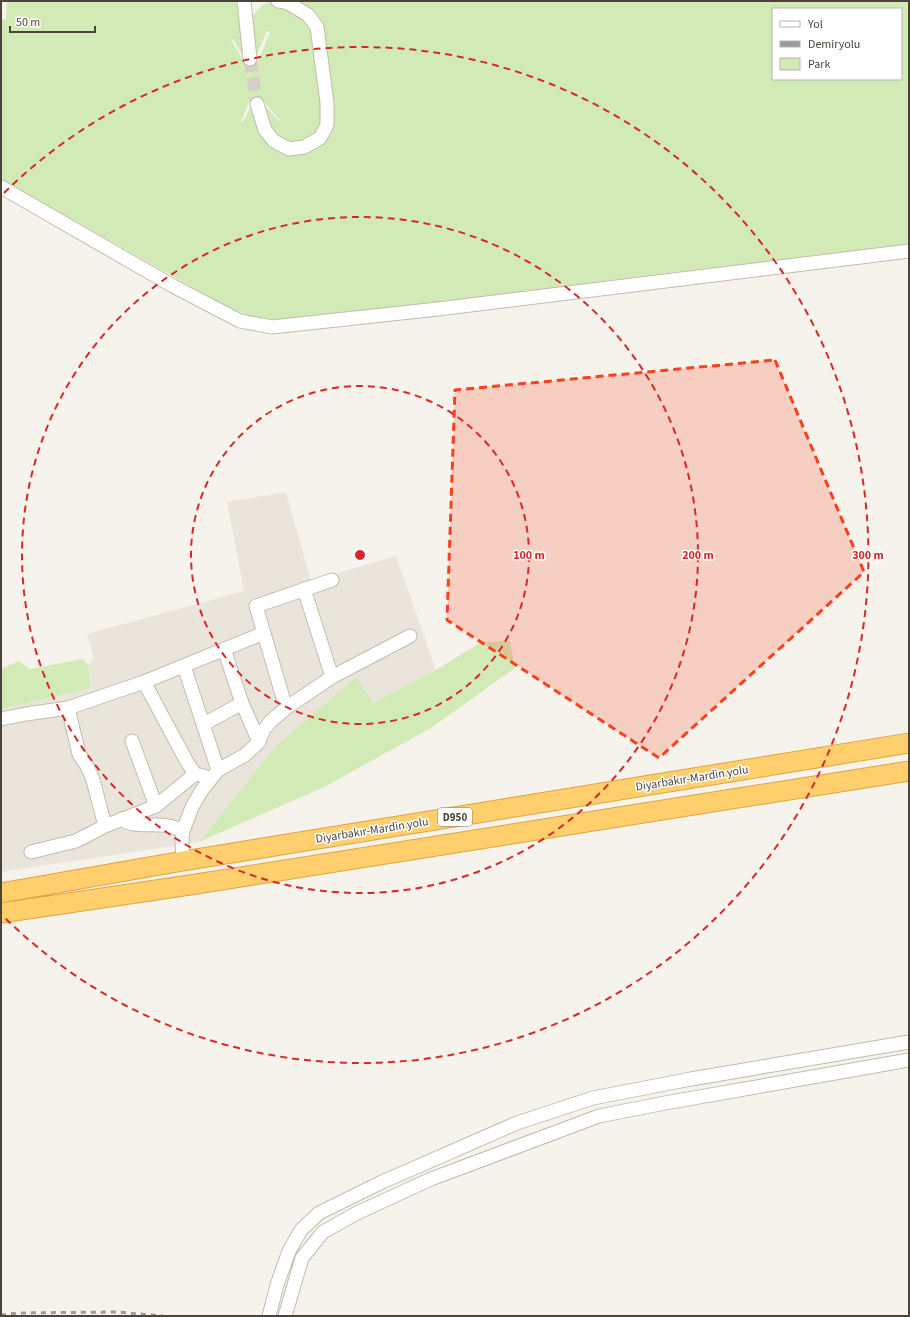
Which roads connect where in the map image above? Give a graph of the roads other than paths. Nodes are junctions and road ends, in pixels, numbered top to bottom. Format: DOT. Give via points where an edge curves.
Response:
graph roads {
  1 [pos="244,1"];
  2 [pos="278,1"];
  3 [pos="250,59"];
  4 [pos="257,104"];
  5 [pos="1,187"];
  6 [pos="909,251"];
  7 [pos="332,580"];
  8 [pos="304,589"];
  9 [pos="264,633"];
  10 [pos="410,636"];
  11 [pos="224,649"];
  12 [pos="184,666"];
  13 [pos="332,677"];
  14 [pos="144,682"];
  15 [pos="242,703"];
  16 [pos="68,708"];
  17 [pos="286,708"];
  18 [pos="1,719"];
  19 [pos="204,724"];
  20 [pos="132,741"];
  21 [pos="259,742"];
  22 [pos="909,743"];
  23 [pos="909,771"];
  24 [pos="215,773"];
  25 [pos="195,774"];
  26 [pos="156,806"];
  27 [pos="122,819"];
  28 [pos="105,826"];
  29 [pos="182,831"];
  30 [pos="31,852"];
  31 [pos="183,861"];
  32 [pos="1,893"];
  33 [pos="1,913"];
  34 [pos="909,1042"];
  35 [pos="909,1060"];
  36 [pos="269,1316"];
  37 [pos="285,1316"];
  1 -- 3 [label="street"];
  2 -- 4 [label="street" via="288,3 308,15 317,27 327,103 327,125 320,138 304,147 290,149 269,136"];
  5 -- 6 [label="street" via="179,290 240,321 272,328"];
  7 -- 8 [label="street"];
  8 -- 9 [label="street" via="256,606"];
  8 -- 13 [label="street"];
  9 -- 11 [label="street"];
  9 -- 17 [label="street"];
  10 -- 13 [label="street"];
  11 -- 12 [label="street"];
  11 -- 15 [label="street"];
  12 -- 14 [label="street"];
  12 -- 19 [label="street"];
  13 -- 17 [label="street"];
  14 -- 16 [label="street"];
  14 -- 25 [label="street"];
  15 -- 19 [label="street"];
  15 -- 21 [label="street"];
  16 -- 18 [label="street"];
  16 -- 28 [label="street" via="79,754 93,780"];
  17 -- 21 [label="street" via="270,722"];
  19 -- 24 [label="street"];
  20 -- 26 [label="street"];
  21 -- 24 [label="street" via="245,755"];
  22 -- 31 [label="highway, Diyarbakır-Mardin yolu / D950"];
  23 -- 33 [label="highway, D950"];
  24 -- 25 [label="street"];
  24 -- 29 [label="street" via="192,807"];
  25 -- 26 [label="street"];
  26 -- 27 [label="street"];
  27 -- 28 [label="street"];
  27 -- 29 [label="street" via="128,824 159,825"];
  28 -- 30 [label="street" via="76,841"];
  29 -- 31 [label="street"];
  31 -- 32 [label="highway, Diyarbakır-Mardin yolu / D950"];
  34 -- 36 [label="street" via="593,1098 517,1123 382,1182 319,1213 301,1230 289,1251"];
  35 -- 37 [label="street" via="599,1116 431,1179 357,1213 323,1232 302,1258"];
}
